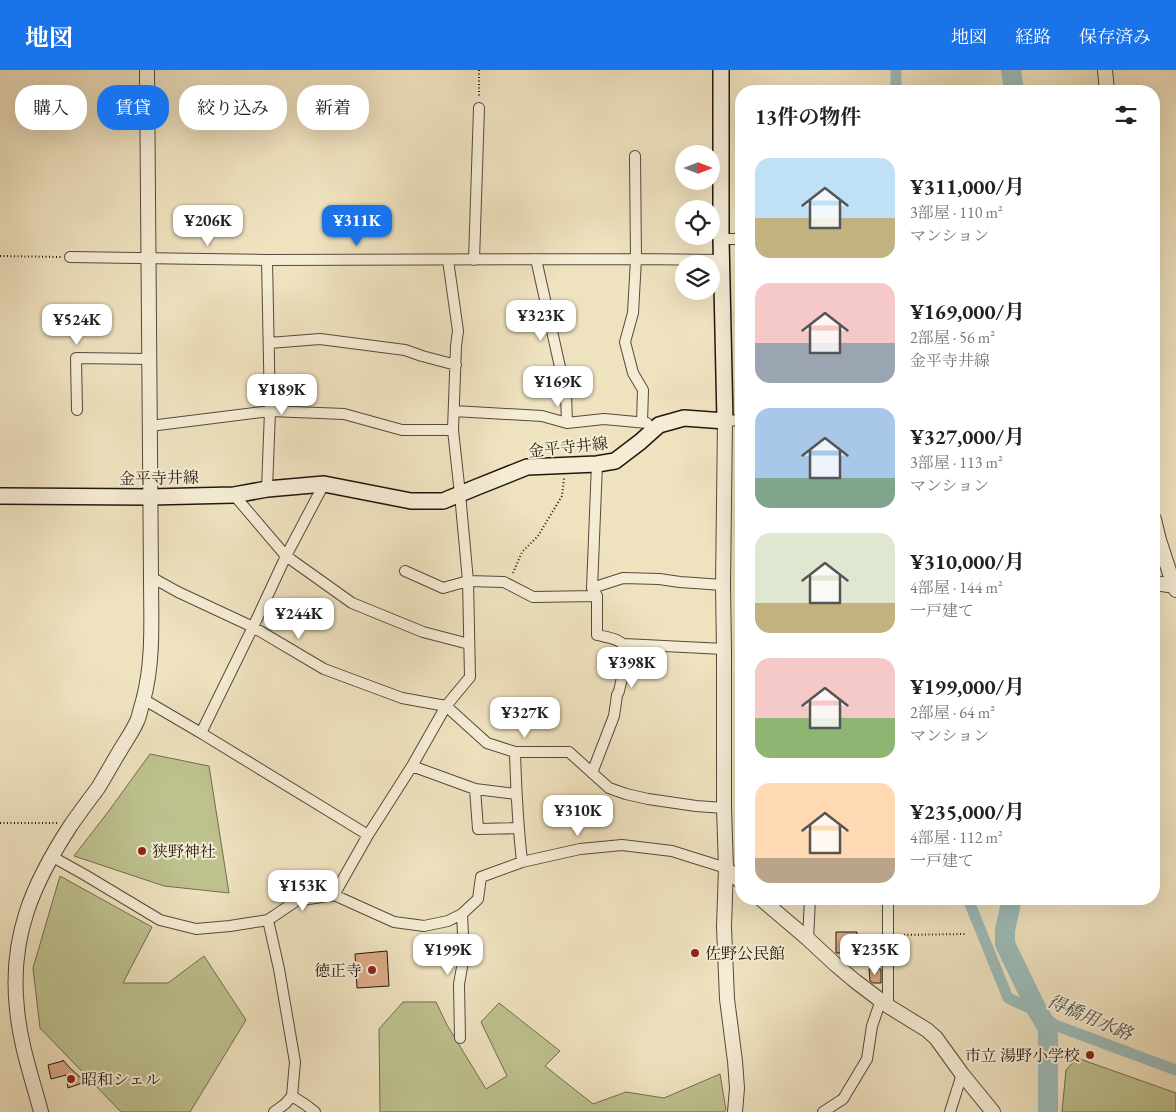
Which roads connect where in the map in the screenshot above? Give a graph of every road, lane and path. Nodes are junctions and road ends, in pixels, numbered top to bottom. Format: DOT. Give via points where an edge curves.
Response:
graph roads {
  1 [pos="147,70"];
  2 [pos="479,70"];
  3 [pos="721,70"];
  4 [pos="1105,70"];
  5 [pos="1106,85"];
  6 [pos="479,108"];
  7 [pos="636,156"];
  8 [pos="722,239"];
  9 [pos="735,239"];
  10 [pos="0,256"];
  11 [pos="70,257"];
  12 [pos="148,258"];
  13 [pos="536,258"];
  14 [pos="636,258"];
  15 [pos="267,260"];
  16 [pos="448,260"];
  17 [pos="474,260"];
  18 [pos="722,260"];
  19 [pos="269,342"];
  20 [pos="149,359"];
  21 [pos="456,365"];
  22 [pos="77,410"];
  23 [pos="270,411"];
  24 [pos="454,411"];
  25 [pos="735,420"];
  26 [pos="725,421"];
  27 [pos="642,422"];
  28 [pos="567,423"];
  29 [pos="659,425"];
  30 [pos="150,426"];
  31 [pos="453,430"];
  32 [pos="597,464"];
  33 [pos="565,466"];
  34 [pos="324,484"];
  35 [pos="267,489"];
  36 [pos="460,494"];
  37 [pos="234,495"];
  38 [pos="0,496"];
  39 [pos="150,497"];
  40 [pos="1160,543"];
  41 [pos="286,556"];
  42 [pos="405,571"];
  43 [pos="151,577"];
  44 [pos="468,581"];
  45 [pos="1160,584"];
  46 [pos="508,585"];
  47 [pos="723,585"];
  48 [pos="1175,588"];
  49 [pos="594,592"];
  50 [pos="252,627"];
  51 [pos="469,644"];
  52 [pos="624,644"];
  53 [pos="724,649"];
  54 [pos="143,699"];
  55 [pos="446,706"];
  56 [pos="201,734"];
  57 [pos="515,752"];
  58 [pos="412,766"];
  59 [pos="592,773"];
  60 [pos="475,789"];
  61 [pos="516,794"];
  62 [pos="724,808"];
  63 [pos="0,823"];
  64 [pos="72,823"];
  65 [pos="518,828"];
  66 [pos="368,835"];
  67 [pos="52,856"];
  68 [pos="522,862"];
  69 [pos="726,868"];
  70 [pos="735,876"];
  71 [pos="334,895"];
  72 [pos="768,905"];
  73 [pos="810,905"];
  74 [pos="888,905"];
  75 [pos="462,914"];
  76 [pos="268,920"];
  77 [pos="965,934"];
  78 [pos="888,935"];
  79 [pos="808,939"];
  80 [pos="884,1003"];
  81 [pos="460,1038"];
  82 [pos="962,1074"];
  83 [pos="292,1096"];
  84 [pos="41,1112"];
  85 [pos="274,1112"];
  86 [pos="315,1112"];
  87 [pos="735,1112"];
  88 [pos="823,1112"];
  89 [pos="950,1112"];
  90 [pos="993,1112"];
  1 -- 12 [label="street"];
  2 -- 6 [label="path"];
  3 -- 8 [label="main road"];
  4 -- 5 [label="street"];
  6 -- 17 [label="street"];
  7 -- 14 [label="street"];
  8 -- 9 [label="street"];
  8 -- 18 [label="main road"];
  10 -- 11 [label="path"];
  11 -- 12 [label="street"];
  12 -- 15 [label="street"];
  12 -- 20 [label="street"];
  13 -- 14 [label="street"];
  13 -- 17 [label="street"];
  13 -- 28 [label="street" via="566,394"];
  14 -- 18 [label="street"];
  14 -- 27 [label="street" via="633,312 625,342 633,372 643,390"];
  15 -- 16 [label="street"];
  15 -- 19 [label="street"];
  16 -- 17 [label="street"];
  16 -- 21 [label="street" via="458,331"];
  18 -- 26 [label="main road"];
  19 -- 21 [label="street" via="320,339 405,350"];
  19 -- 23 [label="street"];
  20 -- 22 [label="street" via="76,358"];
  20 -- 30 [label="street"];
  21 -- 24 [label="street"];
  23 -- 30 [label="street"];
  23 -- 31 [label="street" via="344,414 402,430"];
  23 -- 35 [label="street"];
  24 -- 28 [label="street" via="542,416"];
  24 -- 31 [label="street"];
  25 -- 26 [label="street"];
  26 -- 29 [label="main road, 金平寺井線" via="684,418"];
  26 -- 47 [label="street"];
  27 -- 28 [label="street" via="604,419"];
  27 -- 29 [label="street"];
  29 -- 32 [label="main road, 金平寺井線" via="615,461"];
  30 -- 39 [label="street"];
  31 -- 36 [label="street"];
  32 -- 33 [label="main road, 金平寺井線"];
  32 -- 49 [label="street"];
  33 -- 36 [label="main road, 金平寺井線" via="527,467"];
  33 -- 46 [label="path" via="562,496 538,536 522,552"];
  34 -- 35 [label="main road, 金平寺井線"];
  34 -- 36 [label="main road, 金平寺井線" via="411,501 442,502"];
  34 -- 41 [label="street"];
  35 -- 37 [label="main road, 金平寺井線"];
  36 -- 44 [label="street"];
  37 -- 39 [label="main road, 金平寺井線"];
  37 -- 41 [label="street"];
  38 -- 39 [label="main road, 金平寺井線"];
  39 -- 43 [label="street"];
  40 -- 48 [label="street"];
  41 -- 50 [label="street"];
  41 -- 51 [label="street" via="352,604 423,632"];
  42 -- 44 [label="street" via="443,588"];
  43 -- 50 [label="street"];
  43 -- 54 [label="street" via="150,657"];
  44 -- 46 [label="street" via="504,582"];
  44 -- 51 [label="street"];
  45 -- 48 [label="street"];
  46 -- 49 [label="street" via="533,597"];
  47 -- 49 [label="street" via="623,578"];
  47 -- 53 [label="street"];
  49 -- 52 [label="street" via="597,634"];
  50 -- 55 [label="street" via="324,669 402,698"];
  50 -- 56 [label="street"];
  51 -- 55 [label="street" via="470,677"];
  52 -- 53 [label="street"];
  52 -- 59 [label="street" via="628,651 614,716"];
  53 -- 62 [label="street"];
  54 -- 56 [label="street"];
  54 -- 64 [label="street" via="138,719 128,737 98,788"];
  55 -- 57 [label="street" via="488,743"];
  55 -- 58 [label="street"];
  56 -- 66 [label="street"];
  57 -- 59 [label="street" via="569,752"];
  57 -- 61 [label="street"];
  58 -- 60 [label="street"];
  58 -- 66 [label="street"];
  59 -- 62 [label="street" via="610,788 626,794"];
  60 -- 61 [label="street"];
  60 -- 65 [label="street" via="478,829"];
  61 -- 65 [label="street"];
  62 -- 69 [label="street"];
  63 -- 64 [label="path"];
  64 -- 67 [label="street"];
  65 -- 68 [label="street"];
  66 -- 71 [label="street"];
  67 -- 76 [label="street" via="160,920 196,929"];
  67 -- 84 [label="street" via="31,900 16,954 17,1010"];
  68 -- 69 [label="street" via="580,849 622,845 672,851"];
  68 -- 75 [label="street" via="481,877 478,899"];
  69 -- 70 [label="street"];
  69 -- 87 [label="street" via="724,927 727,999 735,1061"];
  71 -- 75 [label="street" via="394,922 424,926"];
  71 -- 76 [label="street" via="296,901"];
  72 -- 79 [label="street"];
  73 -- 79 [label="street"];
  74 -- 78 [label="street"];
  75 -- 81 [label="street" via="464,956 459,984"];
  76 -- 83 [label="street" via="296,1062"];
  77 -- 78 [label="path"];
  78 -- 80 [label="street"];
  79 -- 80 [label="street" via="836,966"];
  80 -- 82 [label="street" via="936,1038"];
  80 -- 88 [label="street" via="872,1026 867,1059 843,1100"];
  82 -- 89 [label="street"];
  82 -- 90 [label="street"];
  83 -- 85 [label="street"];
  83 -- 86 [label="street"];
}
